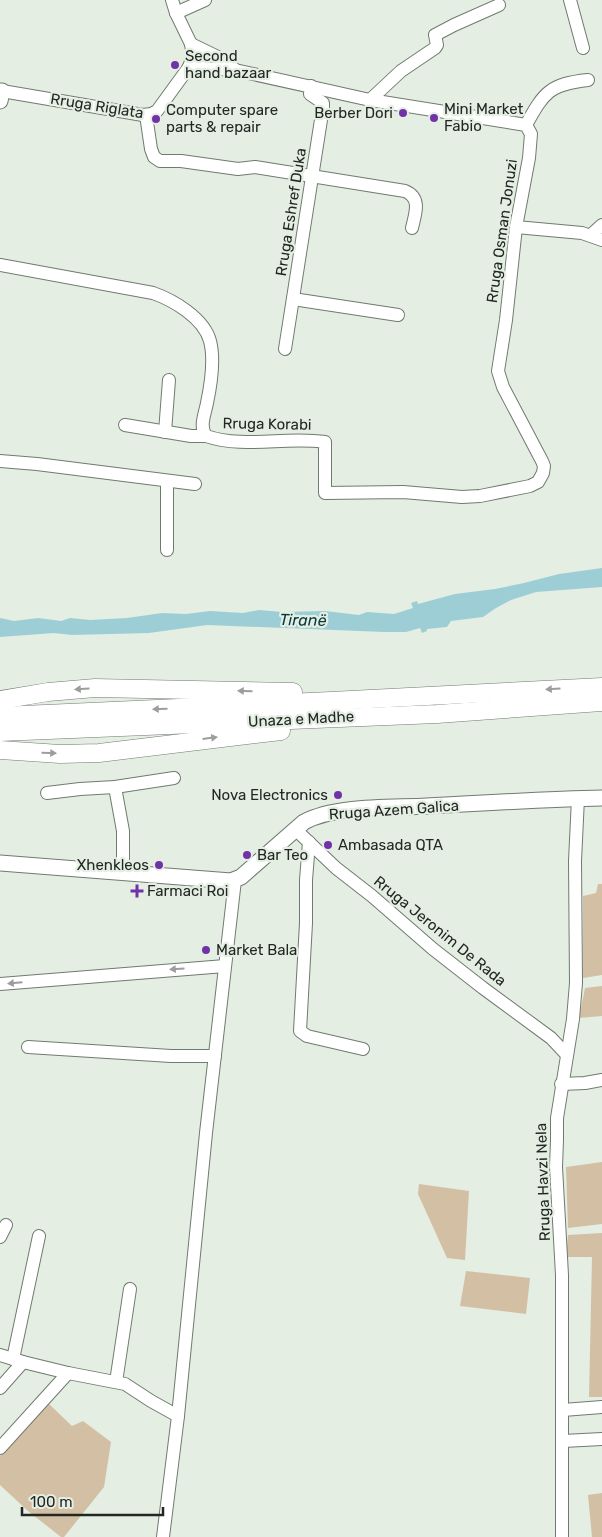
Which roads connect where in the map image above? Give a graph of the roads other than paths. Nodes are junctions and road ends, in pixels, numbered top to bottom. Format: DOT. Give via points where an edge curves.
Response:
graph roads {
  1 [pos="172,0"];
  2 [pos="205,0"];
  3 [pos="570,0"];
  4 [pos="498,5"];
  5 [pos="176,13"];
  6 [pos="191,44"];
  7 [pos="583,48"];
  8 [pos="189,67"];
  9 [pos="235,70"];
  10 [pos="588,80"];
  11 [pos="311,86"];
  12 [pos="1,94"];
  13 [pos="370,100"];
  14 [pos="146,115"];
  15 [pos="526,125"];
  16 [pos="312,176"];
  17 [pos="602,225"];
  18 [pos="516,227"];
  19 [pos="412,228"];
  20 [pos="596,237"];
  21 [pos="0,264"];
  22 [pos="293,299"];
  23 [pos="398,315"];
  24 [pos="285,349"];
  25 [pos="169,380"];
  26 [pos="125,425"];
  27 [pos="164,432"];
  28 [pos="206,436"];
  29 [pos="0,462"];
  30 [pos="541,477"];
  31 [pos="168,481"];
  32 [pos="195,484"];
  33 [pos="167,550"];
  34 [pos="602,687"];
  35 [pos="0,700"];
  36 [pos="521,700"];
  37 [pos="602,702"];
  38 [pos="0,716"];
  39 [pos="24,722"];
  40 [pos="0,732"];
  41 [pos="0,750"];
  42 [pos="174,778"];
  43 [pos="114,787"];
  44 [pos="47,793"];
  45 [pos="578,798"];
  46 [pos="602,798"];
  47 [pos="296,829"];
  48 [pos="309,842"];
  49 [pos="0,863"];
  50 [pos="123,873"];
  51 [pos="235,880"];
  52 [pos="225,966"];
  53 [pos="0,984"];
  54 [pos="28,1047"];
  55 [pos="363,1049"];
  56 [pos="567,1055"];
  57 [pos="215,1056"];
  58 [pos="602,1080"];
  59 [pos="561,1084"];
  60 [pos="6,1225"];
  61 [pos="39,1236"];
  62 [pos="0,1237"];
  63 [pos="130,1289"];
  64 [pos="0,1355"];
  65 [pos="18,1361"];
  66 [pos="68,1373"];
  67 [pos="116,1382"];
  68 [pos="0,1388"];
  69 [pos="602,1407"];
  70 [pos="563,1410"];
  71 [pos="178,1416"];
  72 [pos="602,1439"];
  73 [pos="563,1441"];
  74 [pos="0,1448"];
  75 [pos="163,1537"];
  76 [pos="562,1537"];
  1 -- 5 [label="street"];
  2 -- 5 [label="street"];
  3 -- 7 [label="street"];
  4 -- 13 [label="street" via="435,36 435,48 401,71"];
  5 -- 6 [label="street"];
  6 -- 8 [label="street" via="193,56"];
  6 -- 9 [label="street" via="228,62"];
  8 -- 9 [label="street"];
  8 -- 14 [label="street, Rruga Riglata" via="157,111"];
  9 -- 11 [label="street"];
  10 -- 15 [label="street" via="551,89 543,96"];
  11 -- 13 [label="street"];
  11 -- 16 [label="street, Rruga Eshref Duka" via="310,94 324,107"];
  12 -- 14 [label="street, Rruga Riglata"];
  13 -- 15 [label="street"];
  14 -- 16 [label="street" via="151,149 160,161 238,169 255,167"];
  15 -- 18 [label="street, Rruga Osman Jonuzi" via="531,134 529,158"];
  16 -- 19 [label="street" via="410,193 416,200"];
  16 -- 22 [label="street, Rruga Eshref Duka"];
  17 -- 20 [label="street"];
  18 -- 20 [label="street"];
  18 -- 30 [label="street, Rruga Osman Jonuzi" via="498,371 503,387 542,461"];
  21 -- 28 [label="street, Rruga Korabi" via="153,293 184,309 202,326 210,342 212,374 202,426"];
  22 -- 23 [label="street"];
  22 -- 24 [label="street, Rruga Eshref Duka"];
  25 -- 27 [label="street"];
  26 -- 27 [label="street"];
  27 -- 28 [label="street"];
  28 -- 30 [label="street, Rruga Korabi" via="237,442 325,442 325,493 403,492 480,496 530,486"];
  29 -- 31 [label="street"];
  31 -- 32 [label="street"];
  31 -- 33 [label="street"];
  34 -- 36 [label="highway, Unaza e Madhe, one-way"];
  36 -- 35 [label="highway, one-way" via="423,689 306,692 95,688"];
  36 -- 37 [label="highway, Unaza e Madhe"];
  36 -- 39 [label="highway, Unaza e Madhe" via="331,701"];
  41 -- 36 [label="highway, one-way" via="60,754 99,752 285,731 468,718"];
  38 -- 39 [label="highway, Unaza e Madhe"];
  39 -- 40 [label="highway, Unaza e Madhe"];
  42 -- 43 [label="street"];
  43 -- 44 [label="street"];
  43 -- 50 [label="street" via="123,831"];
  45 -- 46 [label="main road, Rruga Azem Galica"];
  45 -- 47 [label="main road, Rruga Azem Galica" via="353,810 314,817"];
  45 -- 56 [label="street, Rruga Havzi Nela" via="576,984"];
  47 -- 48 [label="street, Rruga Jeronim De Rada"];
  47 -- 51 [label="main road, Rruga Azem Galica"];
  48 -- 55 [label="street" via="300,1032"];
  48 -- 56 [label="street, Rruga Jeronim De Rada" via="433,949 551,1038"];
  49 -- 50 [label="main road"];
  50 -- 51 [label="main road" via="224,882"];
  51 -- 52 [label="street"];
  52 -- 53 [label="street, one-way"];
  52 -- 57 [label="street"];
  54 -- 57 [label="street"];
  56 -- 59 [label="street, Rruga Havzi Nela"];
  57 -- 71 [label="street"];
  58 -- 59 [label="street"];
  59 -- 70 [label="street, Rruga Havzi Nela" via="556,1167 562,1276"];
  60 -- 62 [label="street"];
  61 -- 65 [label="street"];
  63 -- 67 [label="street"];
  64 -- 65 [label="street"];
  65 -- 66 [label="street"];
  65 -- 68 [label="street"];
  66 -- 67 [label="street"];
  66 -- 74 [label="street"];
  67 -- 71 [label="street" via="125,1384"];
  69 -- 70 [label="street"];
  70 -- 73 [label="street, Rruga Havzi Nela"];
  71 -- 75 [label="street"];
  72 -- 73 [label="street"];
  73 -- 76 [label="street, Rruga Havzi Nela"];
}
